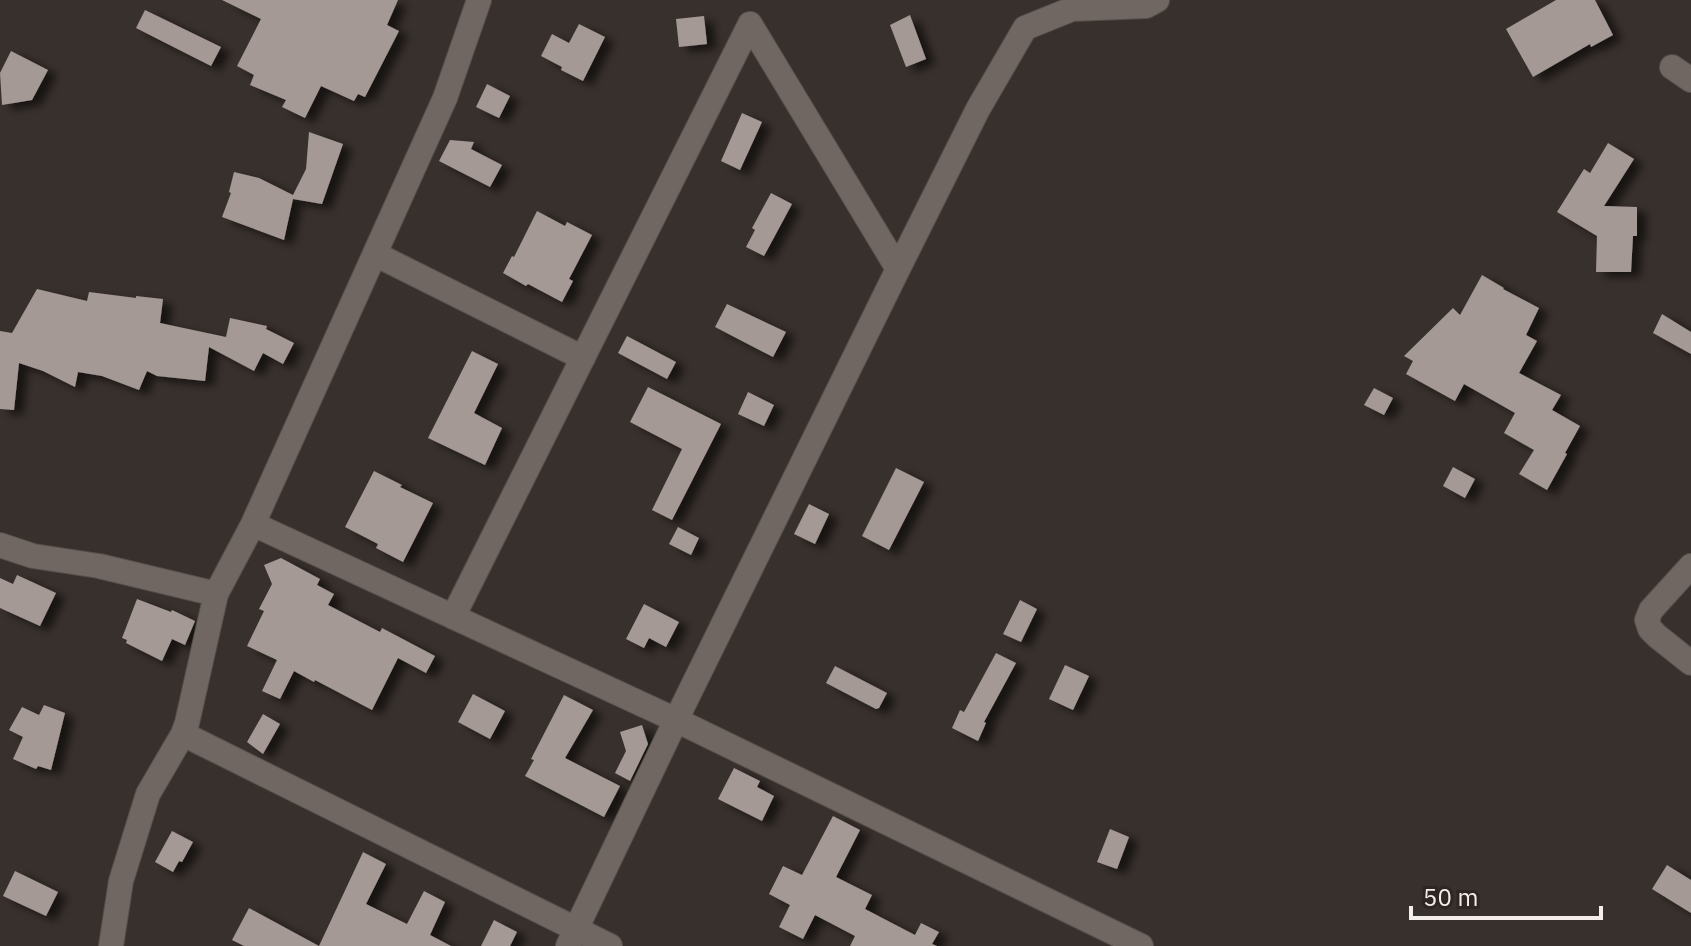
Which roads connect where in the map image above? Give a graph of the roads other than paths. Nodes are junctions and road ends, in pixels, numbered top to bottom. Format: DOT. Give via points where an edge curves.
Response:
graph roads {
  1 [pos="479,0"];
  2 [pos="1157,0"];
  3 [pos="375,254"];
  4 [pos="898,269"];
  5 [pos="583,358"];
  6 [pos="253,524"];
  7 [pos="0,545"];
  8 [pos="1691,566"];
  9 [pos="216,594"];
  10 [pos="453,617"];
  11 [pos="1691,663"];
  12 [pos="676,720"];
  13 [pos="183,734"];
  14 [pos="572,938"];
  15 [pos="111,946"];
  16 [pos="610,946"];
  17 [pos="1141,946"];
  1 -- 3 [label="street" via="445,98"];
  2 -- 4 [label="street" via="1146,6 1072,9 1025,28"];
  3 -- 5 [label="street"];
  3 -- 6 [label="street"];
  4 -- 5 [label="street" via="750,24"];
  4 -- 12 [label="street"];
  5 -- 10 [label="street"];
  6 -- 9 [label="street"];
  6 -- 10 [label="street"];
  7 -- 9 [label="street"];
  8 -- 11 [label="street" via="1647,620 1657,636"];
  9 -- 13 [label="street"];
  10 -- 12 [label="street"];
  12 -- 14 [label="street"];
  12 -- 17 [label="street"];
  13 -- 14 [label="street"];
  13 -- 15 [label="street" via="148,794 121,881"];
  14 -- 16 [label="street"];
}
